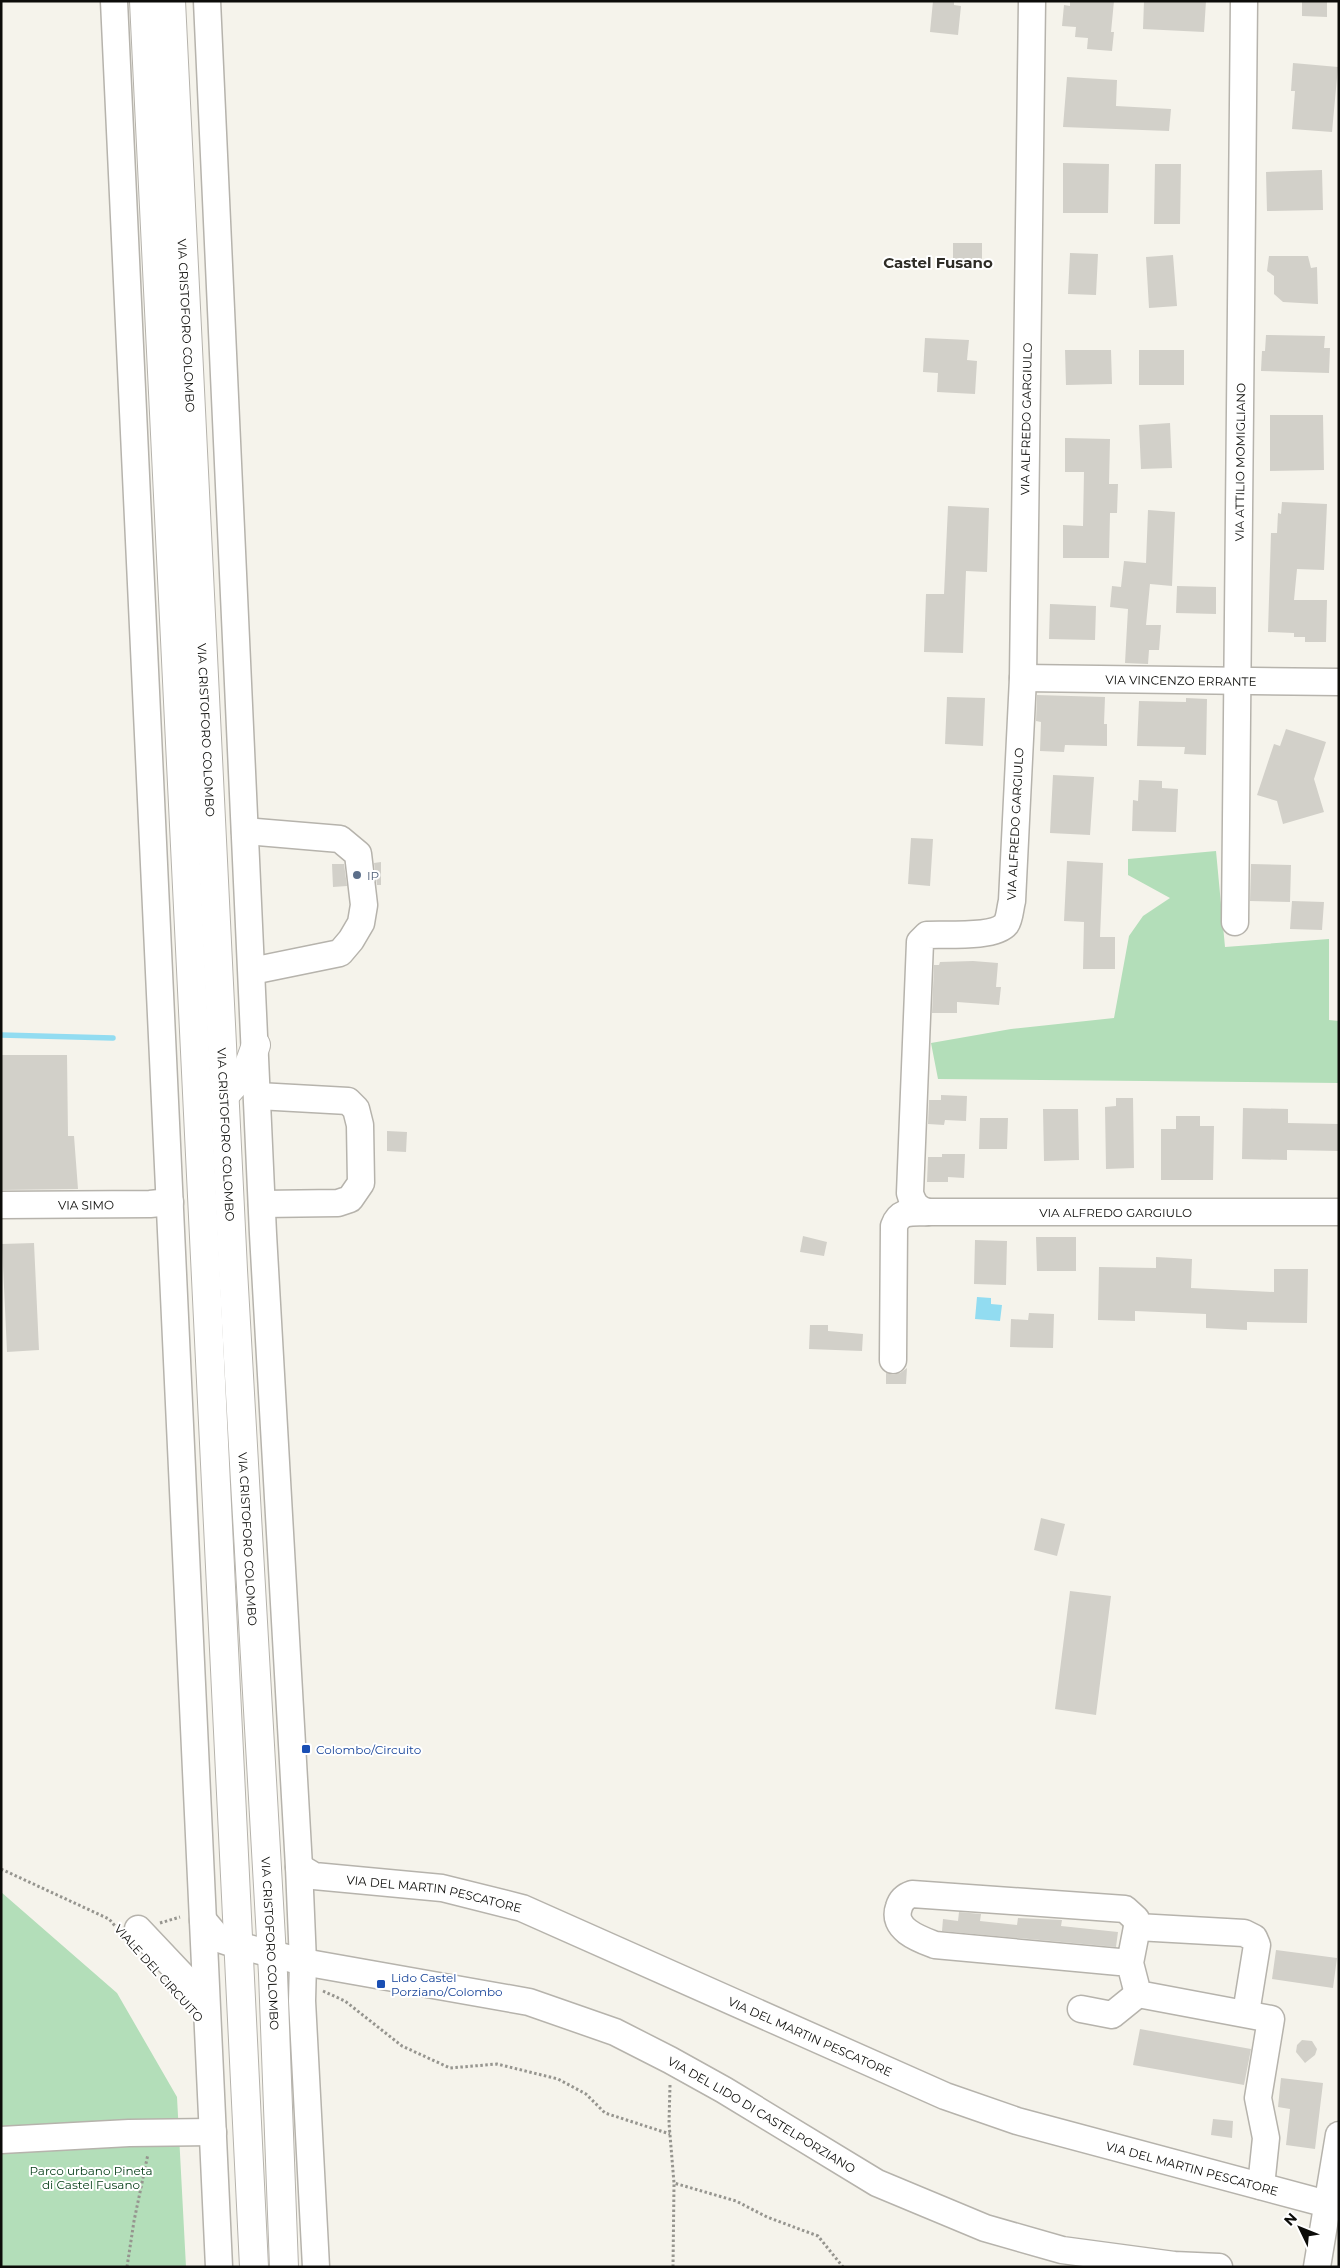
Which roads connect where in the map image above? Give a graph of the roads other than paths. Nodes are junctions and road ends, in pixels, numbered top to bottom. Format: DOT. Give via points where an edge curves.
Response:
graph roads {
  1 [pos="114,1"];
  2 [pos="144,1"];
  3 [pos="171,1"];
  4 [pos="207,1"];
  5 [pos="1032,1"];
  6 [pos="1244,1"];
  7 [pos="1023,678"];
  8 [pos="1238,680"];
  9 [pos="1339,682"];
  10 [pos="245,831"];
  11 [pos="1235,922"];
  12 [pos="252,971"];
  13 [pos="256,1046"];
  14 [pos="224,1095"];
  15 [pos="258,1096"];
  16 [pos="170,1202"];
  17 [pos="262,1204"];
  18 [pos="1,1205"];
  19 [pos="928,1212"];
  20 [pos="1339,1212"];
  21 [pos="893,1360"];
  22 [pos="213,1447"];
  23 [pos="183,1480"];
  24 [pos="299,1867"];
  25 [pos="203,1920"];
  26 [pos="1137,1927"];
  27 [pos="129,1931"];
  28 [pos="237,1945"];
  29 [pos="272,1954"];
  30 [pos="304,1962"];
  31 [pos="1130,1963"];
  32 [pos="1138,1994"];
  33 [pos="206,2001"];
  34 [pos="1081,2009"];
  35 [pos="1246,2013"];
  36 [pos="213,2132"];
  37 [pos="1339,2135"];
  38 [pos="1,2140"];
  39 [pos="1256,2185"];
  40 [pos="1327,2204"];
  41 [pos="219,2267"];
  42 [pos="254,2267"];
  43 [pos="284,2267"];
  44 [pos="316,2267"];
  45 [pos="1219,2267"];
  46 [pos="1317,2267"];
  1 -- 16 [label="street"];
  2 -- 22 [label="main road"];
  3 -- 14 [label="main road, VIA CRISTOFORO COLOMBO"];
  4 -- 10 [label="street"];
  5 -- 7 [label="street, VIA ALFREDO GARGIULO"];
  6 -- 8 [label="street, VIA ATTILIO MOMIGLIANO"];
  7 -- 8 [label="street, VIA VINCENZO ERRANTE"];
  7 -- 19 [label="street, VIA ALFREDO GARGIULO" via="1012,901 1008,918 1000,929 989,932 927,935 920,942 910,1193 916,1206"];
  8 -- 9 [label="street, VIA VINCENZO ERRANTE"];
  8 -- 11 [label="street, VIA ATTILIO MOMIGLIANO"];
  10 -- 12 [label="street"];
  10 -- 12 [label="street" via="340,839 358,854 364,905 360,923 340,953"];
  12 -- 13 [label="street"];
  13 -- 14 [label="main road" via="247,1070"];
  13 -- 15 [label="street"];
  14 -- 29 [label="main road, VIA CRISTOFORO COLOMBO"];
  15 -- 17 [label="street"];
  15 -- 17 [label="street" via="348,1101 356,1109 360,1125 361,1183 350,1199"];
  16 -- 18 [label="street, VIA SIMO"];
  16 -- 23 [label="street"];
  17 -- 24 [label="street"];
  19 -- 20 [label="street, VIA ALFREDO GARGIULO"];
  19 -- 21 [label="street" via="904,1213 894,1226"];
  22 -- 23 [label="street"];
  22 -- 28 [label="main road"];
  23 -- 25 [label="street"];
  24 -- 30 [label="street"];
  24 -- 39 [label="street, VIA DEL MARTIN PESCATORE" via="314,1876 442,1888 522,1908 945,2096 1017,2121"];
  25 -- 28 [label="street, VIA DEL LIDO DI CASTELPORZIANO" via="219,1940"];
  25 -- 33 [label="street"];
  26 -- 31 [label="street"];
  26 -- 31 [label="street" via="1136,1919 1125,1910 912,1894 900,1901 897,1912 900,1924 907,1931 918,1939 935,1944"];
  26 -- 35 [label="street" via="1244,1933 1254,1938 1258,1945"];
  27 -- 33 [label="street, VIALE DEL CIRCUITO"];
  28 -- 29 [label="street, VIA DEL LIDO DI CASTELPORZIANO"];
  28 -- 42 [label="main road"];
  29 -- 30 [label="street, VIA DEL LIDO DI CASTELPORZIANO"];
  29 -- 43 [label="main road, VIA CRISTOFORO COLOMBO"];
  30 -- 44 [label="street" via="302,2001"];
  30 -- 45 [label="street, VIA DEL LIDO DI CASTELPORZIANO" via="529,2002 615,2032 670,2060 877,2183 985,2228 1062,2250 1174,2265"];
  31 -- 32 [label="street"];
  32 -- 34 [label="street" via="1112,2015"];
  32 -- 35 [label="street"];
  33 -- 36 [label="street"];
  35 -- 39 [label="street" via="1271,2019 1258,2098 1266,2138"];
  36 -- 38 [label="street"];
  36 -- 41 [label="street"];
  37 -- 40 [label="street"];
  39 -- 40 [label="street, VIA DEL MARTIN PESCATORE"];
  40 -- 46 [label="street"];
}
